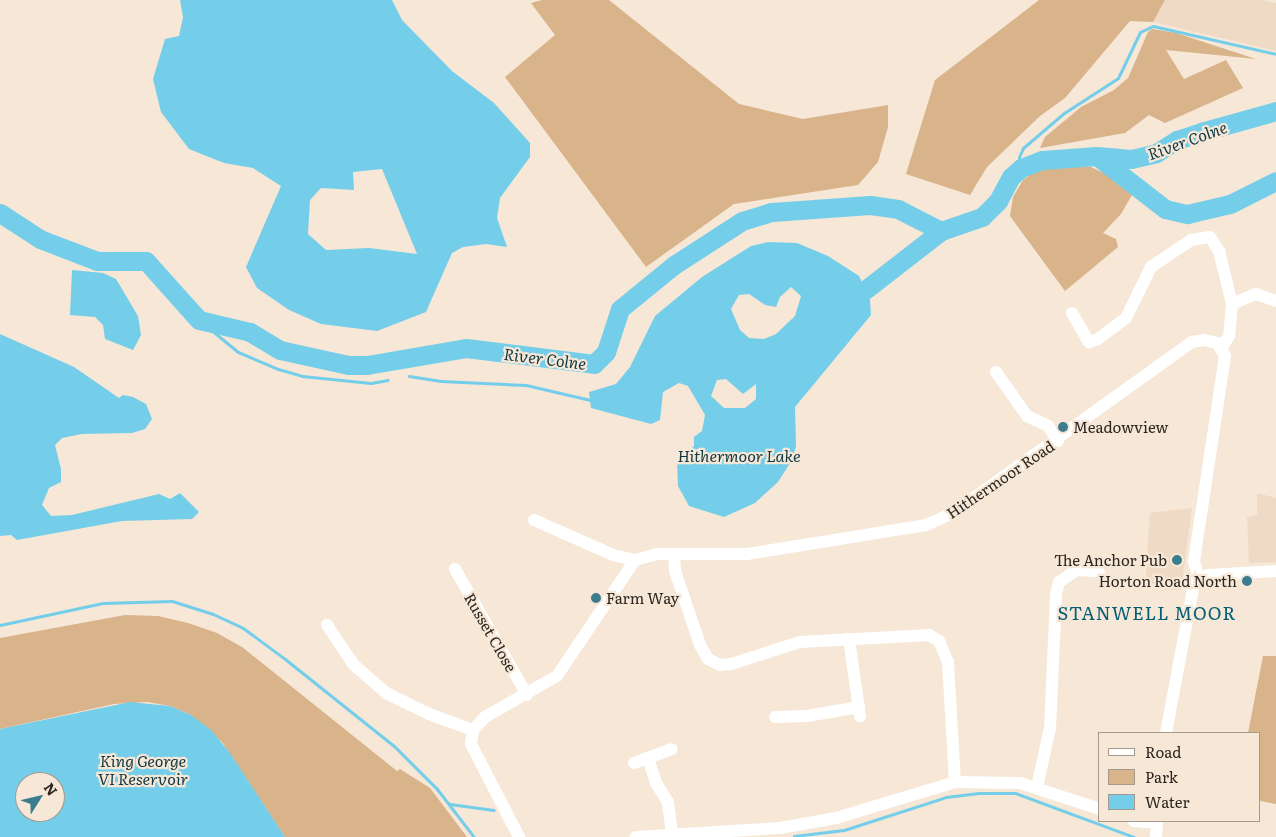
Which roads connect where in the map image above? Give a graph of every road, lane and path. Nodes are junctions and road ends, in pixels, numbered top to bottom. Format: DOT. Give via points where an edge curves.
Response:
graph roads {
  1 [pos="1276,301"];
  2 [pos="1232,304"];
  3 [pos="1072,313"];
  4 [pos="1222,347"];
  5 [pos="996,372"];
  6 [pos="1058,441"];
  7 [pos="534,520"];
  8 [pos="613,555"];
  9 [pos="674,555"];
  10 [pos="635,560"];
  11 [pos="455,569"];
  12 [pos="1099,571"];
  13 [pos="1276,571"];
  14 [pos="623,574"];
  15 [pos="1199,578"];
  16 [pos="327,624"];
  17 [pos="849,638"];
  18 [pos="527,695"];
  19 [pos="776,716"];
  20 [pos="473,730"];
  21 [pos="1166,732"];
  22 [pos="672,748"];
  23 [pos="648,758"];
  24 [pos="634,763"];
  25 [pos="955,782"];
  26 [pos="1036,787"];
  27 [pos="1098,808"];
  28 [pos="1156,822"];
  29 [pos="672,835"];
  30 [pos="519,837"];
  31 [pos="636,837"];
  32 [pos="1156,837"];
  1 -- 2 [label="street" via="1256,294"];
  2 -- 3 [label="street" via="1219,252 1210,238 1191,240 1151,267 1126,318 1098,339 1089,342"];
  2 -- 4 [label="street" via="1229,336"];
  4 -- 6 [label="street, Hithermoor Road" via="1204,340 1192,342"];
  4 -- 15 [label="street" via="1225,356 1194,562"];
  5 -- 6 [label="street" via="1027,416 1048,426"];
  6 -- 9 [label="street, Hithermoor Road" via="953,513 919,528 748,554"];
  7 -- 8 [label="street"];
  8 -- 10 [label="street"];
  8 -- 14 [label="street"];
  9 -- 10 [label="street, Hithermoor Road" via="658,554"];
  9 -- 17 [label="street" via="675,571 700,645 708,659 720,665 800,642"];
  10 -- 14 [label="street"];
  11 -- 18 [label="street, Russet Close"];
  12 -- 26 [label="street" via="1077,570 1059,582 1050,728"];
  13 -- 15 [label="street"];
  14 -- 18 [label="street" via="557,676"];
  15 -- 21 [label="street" via="1189,597"];
  16 -- 20 [label="street" via="354,665 386,692 429,714"];
  17 -- 19 [label="street" via="859,712 790,712"];
  17 -- 25 [label="street" via="929,635 945,649"];
  18 -- 20 [label="street" via="485,717"];
  20 -- 30 [label="street" via="471,744"];
  22 -- 23 [label="street"];
  23 -- 24 [label="street"];
  23 -- 29 [label="street" via="656,783 668,802"];
  25 -- 26 [label="street" via="984,781"];
  25 -- 29 [label="street" via="836,818 780,828"];
  26 -- 27 [label="street"];
  28 -- 32 [label="street"];
  29 -- 31 [label="street"];
}
